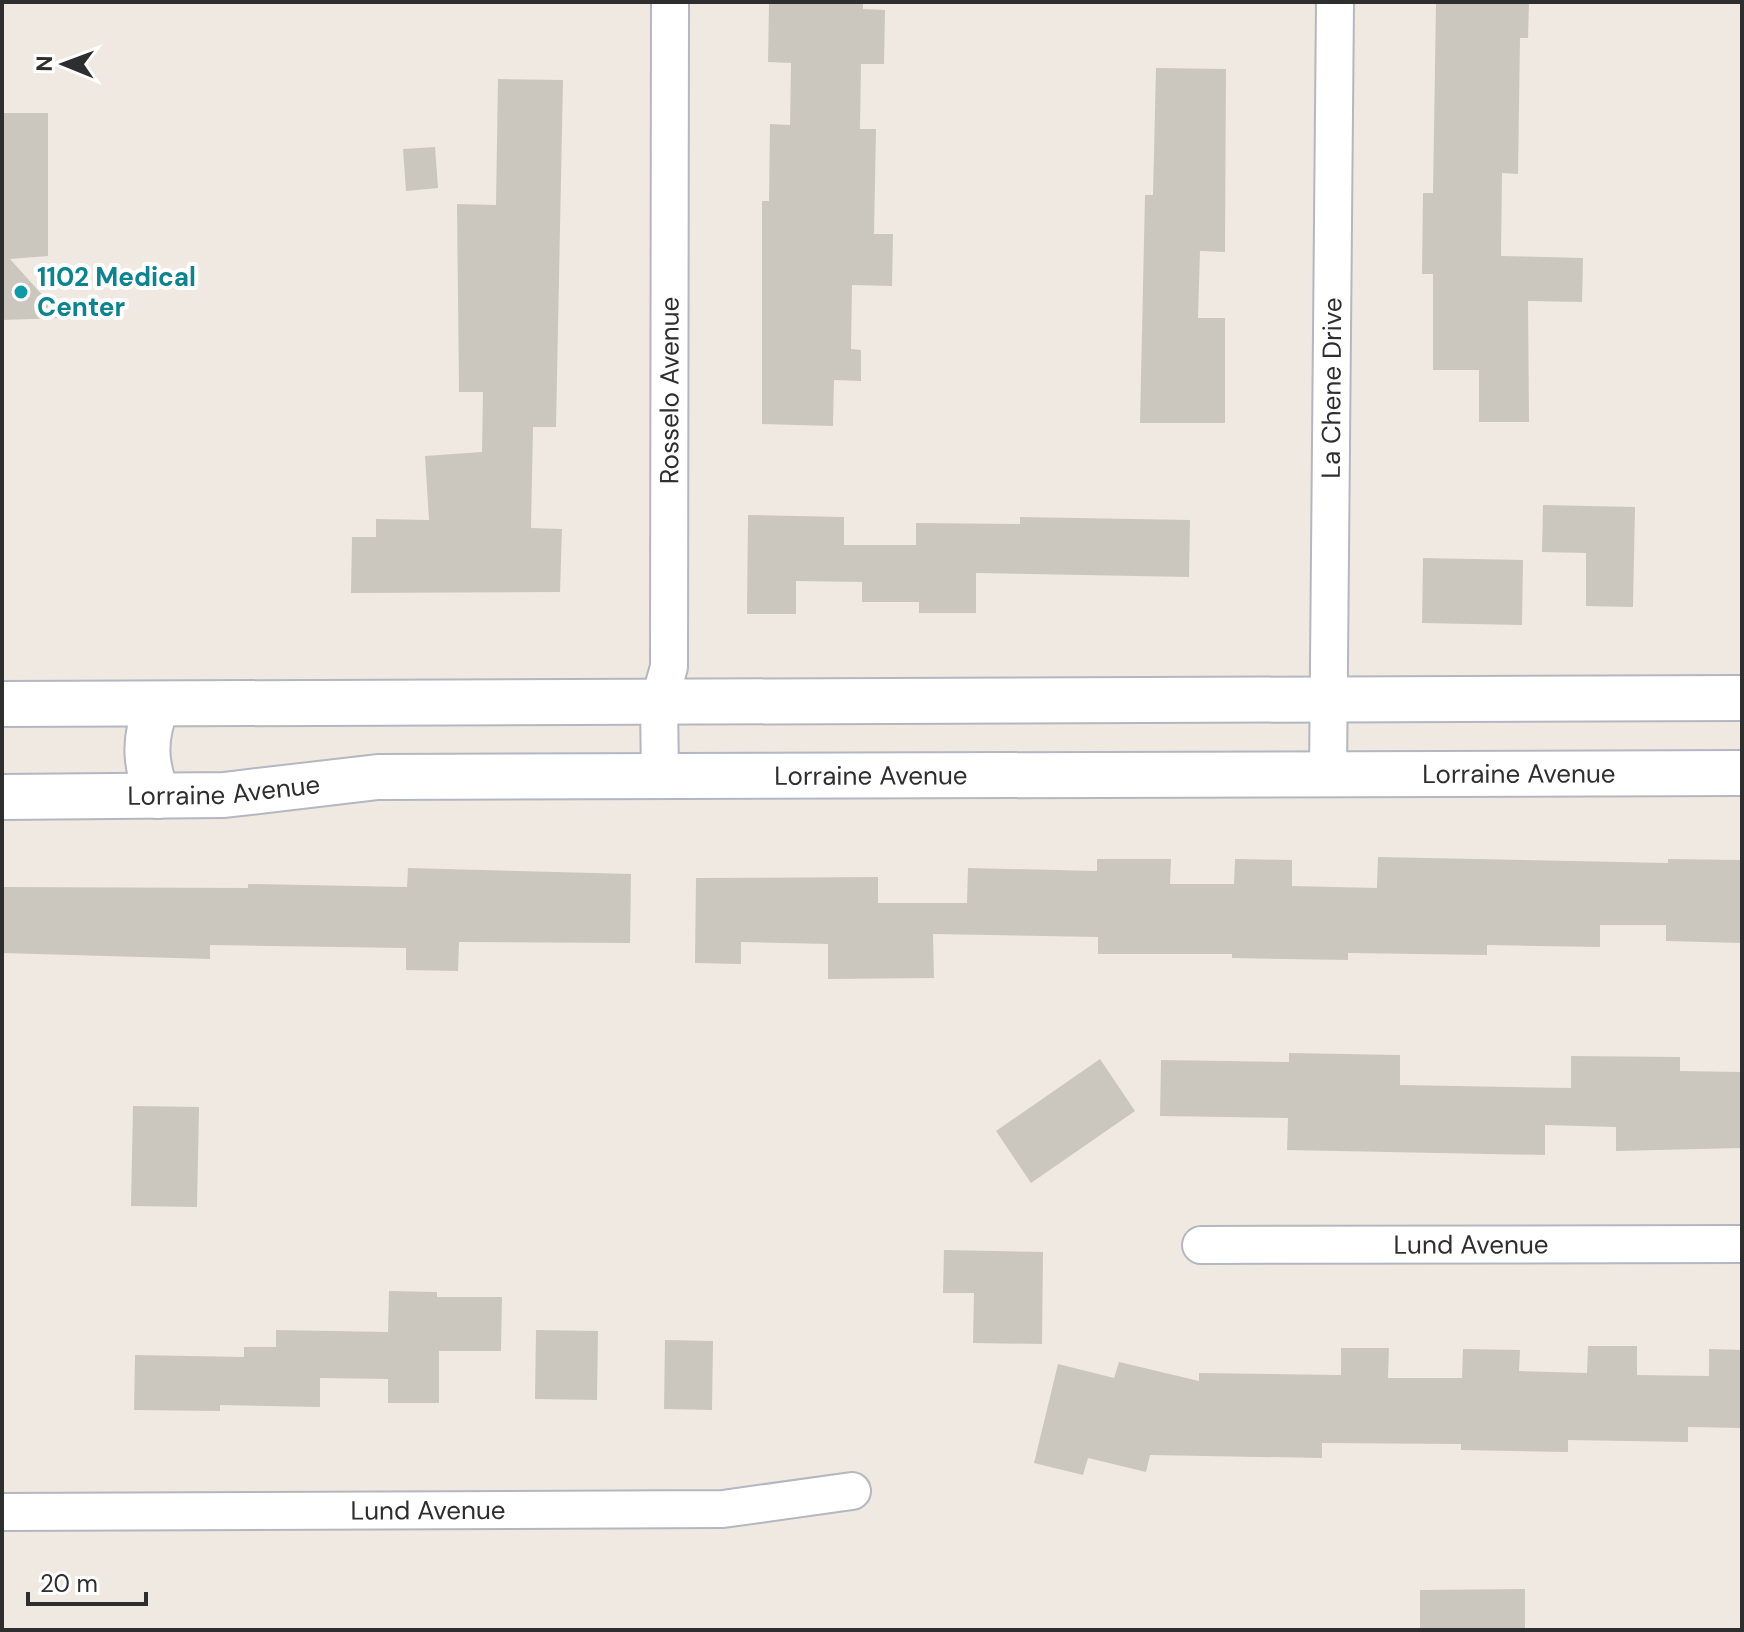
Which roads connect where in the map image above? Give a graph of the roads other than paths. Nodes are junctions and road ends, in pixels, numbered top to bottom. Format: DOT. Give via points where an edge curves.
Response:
graph roads {
  1 [pos="670,2"];
  2 [pos="1335,2"];
  3 [pos="1742,698"];
  4 [pos="1329,700"];
  5 [pos="659,702"];
  6 [pos="2,704"];
  7 [pos="157,704"];
  8 [pos="1742,773"];
  9 [pos="1328,774"];
  10 [pos="660,777"];
  11 [pos="158,796"];
  12 [pos="2,797"];
  13 [pos="1742,1244"];
  14 [pos="1201,1245"];
  15 [pos="852,1491"];
  16 [pos="2,1512"];
  1 -- 5 [label="street, Rosselo Avenue" via="669,667"];
  2 -- 4 [label="street, La Chene Drive"];
  3 -- 4 [label="street"];
  4 -- 5 [label="street"];
  4 -- 9 [label="street, La Chene Drive"];
  5 -- 7 [label="street"];
  5 -- 10 [label="street, Rosselo Avenue"];
  6 -- 7 [label="street"];
  7 -- 11 [label="street" via="145,753"];
  8 -- 9 [label="street, Lorraine Avenue"];
  9 -- 10 [label="street, Lorraine Avenue"];
  10 -- 11 [label="street, Lorraine Avenue" via="378,777 264,793"];
  11 -- 12 [label="street, Lorraine Avenue"];
  13 -- 14 [label="street, Lund Avenue"];
  15 -- 16 [label="street, Lund Avenue" via="723,1509"];
}
